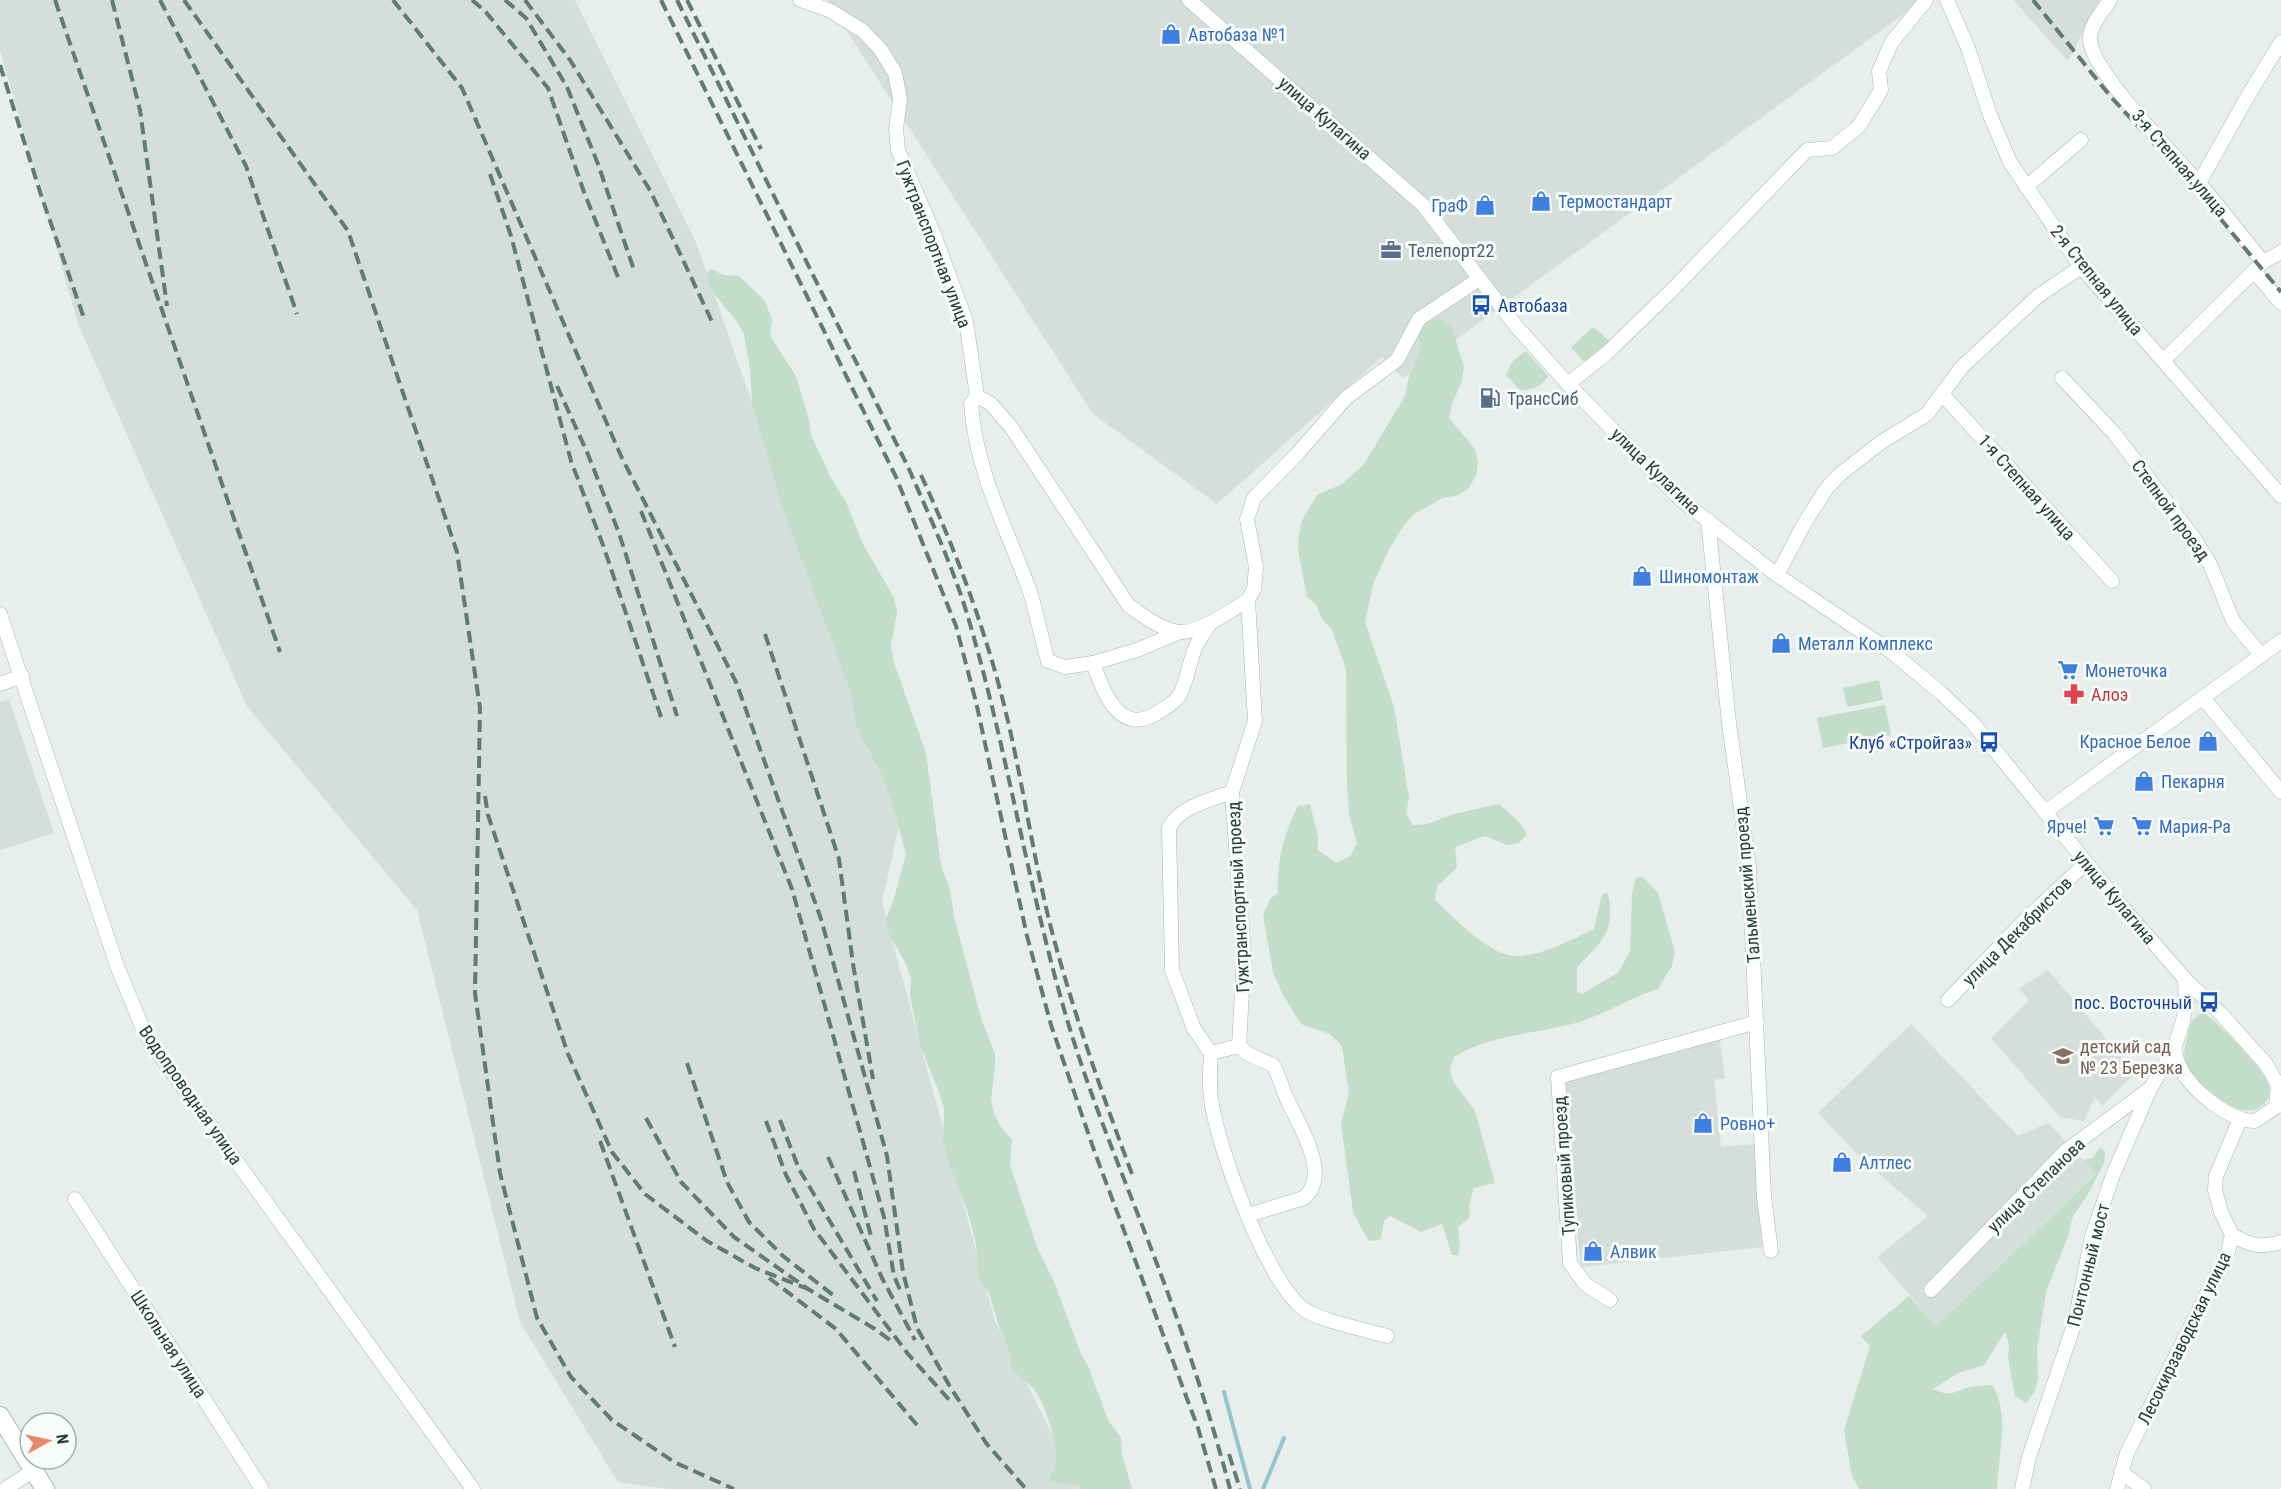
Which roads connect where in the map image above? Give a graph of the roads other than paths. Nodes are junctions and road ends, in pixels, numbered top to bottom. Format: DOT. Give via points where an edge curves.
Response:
graph roads {
  1 [pos="800,0"];
  2 [pos="1189,0"];
  3 [pos="1926,0"];
  4 [pos="1947,0"];
  5 [pos="2110,0"];
  6 [pos="2281,42"];
  7 [pos="2081,140"];
  8 [pos="2199,183"];
  9 [pos="2026,187"];
  10 [pos="2281,252"];
  11 [pos="2081,267"];
  12 [pos="2259,267"];
  13 [pos="1479,279"];
  14 [pos="2281,303"];
  15 [pos="2164,360"];
  16 [pos="2061,378"];
  17 [pos="1568,384"];
  18 [pos="1942,394"];
  19 [pos="976,396"];
  20 [pos="2281,496"];
  21 [pos="1708,520"];
  22 [pos="1777,575"];
  23 [pos="2112,581"];
  24 [pos="1248,600"];
  25 [pos="0,614"];
  26 [pos="1210,624"];
  27 [pos="1180,632"];
  28 [pos="2281,641"];
  29 [pos="2260,655"];
  30 [pos="1093,663"];
  31 [pos="22,676"];
  32 [pos="0,684"];
  33 [pos="2203,698"];
  34 [pos="1233,792"];
  35 [pos="2281,792"];
  36 [pos="2045,812"];
  37 [pos="2086,863"];
  38 [pos="2185,979"];
  39 [pos="1948,1000"];
  40 [pos="1757,1022"];
  41 [pos="1239,1046"];
  42 [pos="2174,1049"];
  43 [pos="1210,1053"];
  44 [pos="2278,1080"];
  45 [pos="2150,1089"];
  46 [pos="2240,1119"];
  47 [pos="75,1199"];
  48 [pos="1248,1215"];
  49 [pos="2232,1235"];
  50 [pos="2281,1242"];
  51 [pos="1771,1251"];
  52 [pos="1930,1290"];
  53 [pos="1610,1300"];
  54 [pos="1387,1336"];
  55 [pos="0,1416"];
  56 [pos="18,1445"];
  57 [pos="32,1471"];
  58 [pos="35,1471"];
  59 [pos="2121,1472"];
  60 [pos="4,1489"];
  61 [pos="45,1489"];
  62 [pos="262,1489"];
  63 [pos="473,1489"];
  64 [pos="2022,1489"];
  65 [pos="2117,1489"];
  66 [pos="2145,1489"];
  1 -- 19 [label="street, Гужтранспортная улица" via="829,10 863,31 895,73 900,99 898,150 966,321"];
  2 -- 13 [label="street, улица Кулагина" via="1423,205"];
  3 -- 17 [label="street" via="1892,42 1879,71 1881,90 1859,126 1832,148 1807,150 1673,290 1608,353"];
  4 -- 9 [label="street, 2-я Степная улица" via="1990,115 2010,162"];
  5 -- 8 [label="street, 3-я Степная улица" via="2090,33 2092,51 2118,91"];
  6 -- 8 [label="street"];
  7 -- 9 [label="street"];
  8 -- 12 [label="street, 3-я Степная улица"];
  9 -- 11 [label="street, 2-я Степная улица"];
  10 -- 12 [label="street"];
  11 -- 15 [label="street, 2-я Степная улица"];
  11 -- 18 [label="street" via="2038,296 1961,368"];
  12 -- 14 [label="street, 3-я Степная улица"];
  12 -- 15 [label="street"];
  13 -- 17 [label="street, улица Кулагина"];
  13 -- 24 [label="street, Гужтранспортный проезд" via="1419,320 1397,360 1346,398 1254,498 1247,519 1256,567 1254,590"];
  15 -- 20 [label="street, 2-я Степная улица"];
  16 -- 29 [label="street, Степной проезд" via="2114,433 2193,537 2210,564 2233,621"];
  17 -- 21 [label="street, улица Кулагина" via="1680,499"];
  18 -- 22 [label="street" via="1927,414 1880,443 1826,489"];
  18 -- 23 [label="street, 1-я Степная улица"];
  19 -- 27 [label="street" via="991,404 1011,426 1129,606 1153,622"];
  19 -- 30 [label="street, Гужтранспортная улица" via="971,404 972,422 987,485 1030,592 1048,662 1065,667"];
  21 -- 22 [label="street, улица Кулагина"];
  21 -- 40 [label="street, Тальменский проезд" via="1749,867"];
  22 -- 36 [label="street, улица Кулагина" via="1893,653 1941,693 1989,742"];
  24 -- 26 [label="street"];
  24 -- 34 [label="street, Гужтранспортный проезд" via="1255,721"];
  25 -- 31 [label="street, Водопроводная улица"];
  26 -- 27 [label="street"];
  26 -- 30 [label="street" via="1196,645 1178,698 1144,719 1132,720 1115,708 1102,690"];
  27 -- 30 [label="street"];
  28 -- 29 [label="street"];
  29 -- 33 [label="street"];
  31 -- 32 [label="street"];
  31 -- 63 [label="street, Водопроводная улица" via="117,966 143,1029"];
  33 -- 35 [label="street"];
  33 -- 36 [label="street"];
  34 -- 41 [label="street, Гужтранспортный проезд" via="1244,956"];
  34 -- 43 [label="street" via="1180,813 1169,828 1172,970 1194,1029"];
  36 -- 37 [label="street, улица Кулагина"];
  37 -- 38 [label="street, улица Кулагина"];
  37 -- 39 [label="street, улица Декабристов"];
  38 -- 42 [label="street" via="2186,1003"];
  38 -- 44 [label="street, улица Кулагина"];
  40 -- 51 [label="street, Тальменский проезд" via="1764,1197"];
  40 -- 53 [label="street, Тупиковый проезд" via="1558,1077 1570,1263 1585,1284"];
  41 -- 43 [label="street"];
  41 -- 48 [label="street" via="1277,1071 1309,1143 1314,1171 1304,1198"];
  42 -- 45 [label="street, Понтонный мост"];
  42 -- 46 [label="street" via="2180,1068 2192,1083 2222,1110"];
  43 -- 48 [label="street" via="1211,1099 1226,1156"];
  44 -- 46 [label="street, улица Кулагина" via="2276,1107 2255,1121"];
  45 -- 52 [label="street, улица Степанова" via="2067,1150"];
  45 -- 64 [label="street, Понтонный мост" via="2092,1236 2075,1322 2028,1457"];
  46 -- 49 [label="street, Лесокирзаводская улица" via="2216,1176 2215,1190"];
  47 -- 62 [label="street, Школьная улица"];
  48 -- 54 [label="street" via="1271,1265 1301,1308"];
  49 -- 50 [label="street" via="2264,1247"];
  49 -- 59 [label="street, Лесокирзаводская улица" via="2228,1252"];
  55 -- 56 [label="main road"];
  57 -- 60 [label="street"];
  58 -- 61 [label="main road"];
  59 -- 65 [label="street, Лесокирзаводская улица"];
  59 -- 66 [label="street"];
}
